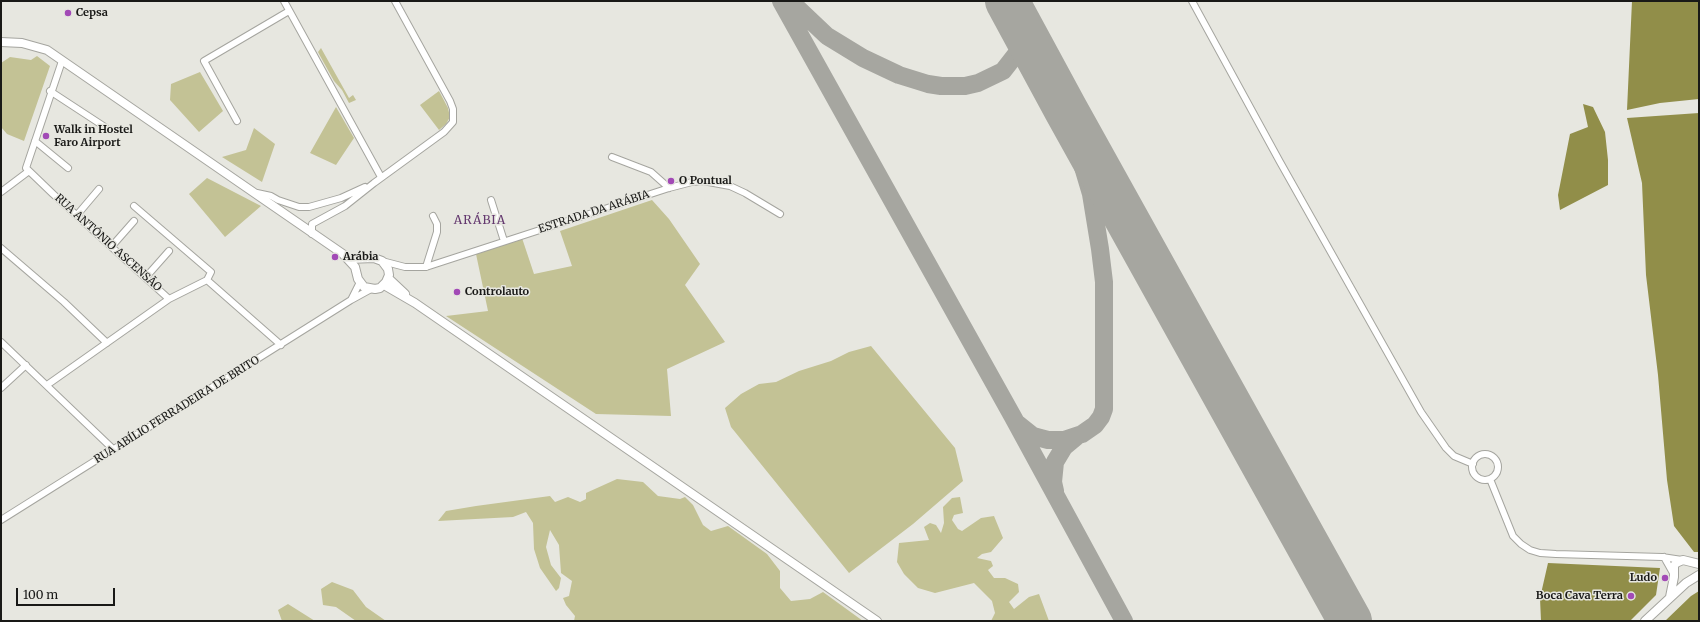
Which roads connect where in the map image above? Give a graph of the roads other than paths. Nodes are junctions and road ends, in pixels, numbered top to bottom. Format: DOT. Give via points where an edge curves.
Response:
graph roads {
  1 [pos="284,1"];
  2 [pos="395,1"];
  3 [pos="1192,1"];
  4 [pos="289,11"];
  5 [pos="1,39"];
  6 [pos="1,42"];
  7 [pos="10,42"];
  8 [pos="62,61"];
  9 [pos="50,91"];
  10 [pos="237,121"];
  11 [pos="105,127"];
  12 [pos="35,141"];
  13 [pos="612,157"];
  14 [pos="68,168"];
  15 [pos="29,171"];
  16 [pos="382,177"];
  17 [pos="374,183"];
  18 [pos="669,188"];
  19 [pos="99,189"];
  20 [pos="1,192"];
  21 [pos="253,192"];
  22 [pos="491,200"];
  23 [pos="134,206"];
  24 [pos="780,214"];
  25 [pos="77,215"];
  26 [pos="433,216"];
  27 [pos="134,221"];
  28 [pos="312,234"];
  29 [pos="504,242"];
  30 [pos="112,246"];
  31 [pos="1,248"];
  32 [pos="169,251"];
  33 [pos="348,259"];
  34 [pos="366,259"];
  35 [pos="382,261"];
  36 [pos="405,267"];
  37 [pos="426,267"];
  38 [pos="388,276"];
  39 [pos="146,277"];
  40 [pos="358,279"];
  41 [pos="207,280"];
  42 [pos="384,285"];
  43 [pos="371,290"];
  44 [pos="170,299"];
  45 [pos="351,300"];
  46 [pos="415,303"];
  47 [pos="1,342"];
  48 [pos="107,344"];
  49 [pos="281,345"];
  50 [pos="26,365"];
  51 [pos="47,385"];
  52 [pos="1,388"];
  53 [pos="114,450"];
  54 [pos="1473,464"];
  55 [pos="1490,479"];
  56 [pos="1,520"];
  57 [pos="1664,557"];
  58 [pos="1687,561"];
  59 [pos="1699,564"];
  60 [pos="1674,575"];
  61 [pos="1696,577"];
  62 [pos="1686,583"];
  63 [pos="1670,597"];
  64 [pos="877,621"];
  65 [pos="1645,621"];
  1 -- 4 [label="street"];
  2 -- 16 [label="street" via="443,88 454,116 453,122 444,132"];
  3 -- 54 [label="street" via="1421,412 1454,456"];
  4 -- 10 [label="street" via="204,61"];
  4 -- 16 [label="street"];
  5 -- 7 [label="street"];
  6 -- 7 [label="street"];
  7 -- 8 [label="street" via="42,48"];
  8 -- 9 [label="street"];
  8 -- 21 [label="street"];
  9 -- 11 [label="street"];
  9 -- 12 [label="street"];
  12 -- 14 [label="street"];
  12 -- 15 [label="street" via="26,168"];
  13 -- 18 [label="street" via="651,172"];
  15 -- 20 [label="street"];
  15 -- 25 [label="street, RUA ANTÓNIO ASCENSÃO"];
  16 -- 17 [label="street"];
  17 -- 21 [label="street" via="340,198 309,207 298,207"];
  17 -- 28 [label="street" via="345,206 312,224"];
  18 -- 24 [label="street, ESTRADA DA ARÁBIA" via="704,181 730,186"];
  18 -- 29 [label="street, ESTRADA DA ARÁBIA"];
  19 -- 25 [label="street"];
  21 -- 28 [label="street"];
  22 -- 29 [label="street"];
  23 -- 41 [label="street" via="211,272"];
  25 -- 30 [label="street, RUA ANTÓNIO ASCENSÃO"];
  26 -- 37 [label="street" via="437,232"];
  27 -- 30 [label="street"];
  28 -- 33 [label="street"];
  29 -- 37 [label="street, ESTRADA DA ARÁBIA"];
  30 -- 39 [label="street, RUA ANTÓNIO ASCENSÃO"];
  31 -- 48 [label="street" via="64,302"];
  32 -- 39 [label="street"];
  33 -- 34 [label="street"];
  33 -- 40 [label="street" via="355,267"];
  34 -- 35 [label="street"];
  34 -- 40 [label="street" via="358,268"];
  35 -- 36 [label="street"];
  35 -- 38 [label="street" via="388,269"];
  36 -- 37 [label="street, ESTRADA DA ARÁBIA"];
  36 -- 38 [label="street"];
  38 -- 42 [label="street"];
  38 -- 46 [label="street"];
  39 -- 44 [label="street, RUA ANTÓNIO ASCENSÃO"];
  40 -- 43 [label="street" via="364,287"];
  40 -- 45 [label="street"];
  41 -- 44 [label="street, RUA ANTÓNIO ASCENSÃO"];
  41 -- 49 [label="street"];
  42 -- 43 [label="street"];
  42 -- 46 [label="street"];
  43 -- 45 [label="street, RUA ABÍLIO FERRADEIRA DE BRITO"];
  44 -- 48 [label="street"];
  45 -- 49 [label="street, RUA ABÍLIO FERRADEIRA DE BRITO"];
  46 -- 64 [label="street"];
  47 -- 50 [label="street"];
  48 -- 51 [label="street"];
  49 -- 53 [label="street, RUA ABÍLIO FERRADEIRA DE BRITO"];
  50 -- 51 [label="street"];
  50 -- 52 [label="street"];
  51 -- 53 [label="street"];
  53 -- 56 [label="street, RUA ABÍLIO FERRADEIRA DE BRITO"];
  54 -- 55 [label="street" via="1472,468 1476,475 1482,479"];
  54 -- 55 [label="street" via="1476,458 1483,454 1494,459 1497,462 1497,470"];
  55 -- 57 [label="street" via="1513,536 1530,550 1556,554"];
  57 -- 58 [label="street"];
  57 -- 60 [label="street"];
  58 -- 59 [label="street"];
  58 -- 60 [label="street" via="1676,563"];
  58 -- 61 [label="street" via="1695,567"];
  60 -- 62 [label="street" via="1679,581"];
  60 -- 63 [label="street"];
  61 -- 62 [label="street"];
  62 -- 63 [label="street"];
  63 -- 65 [label="street"];
}
